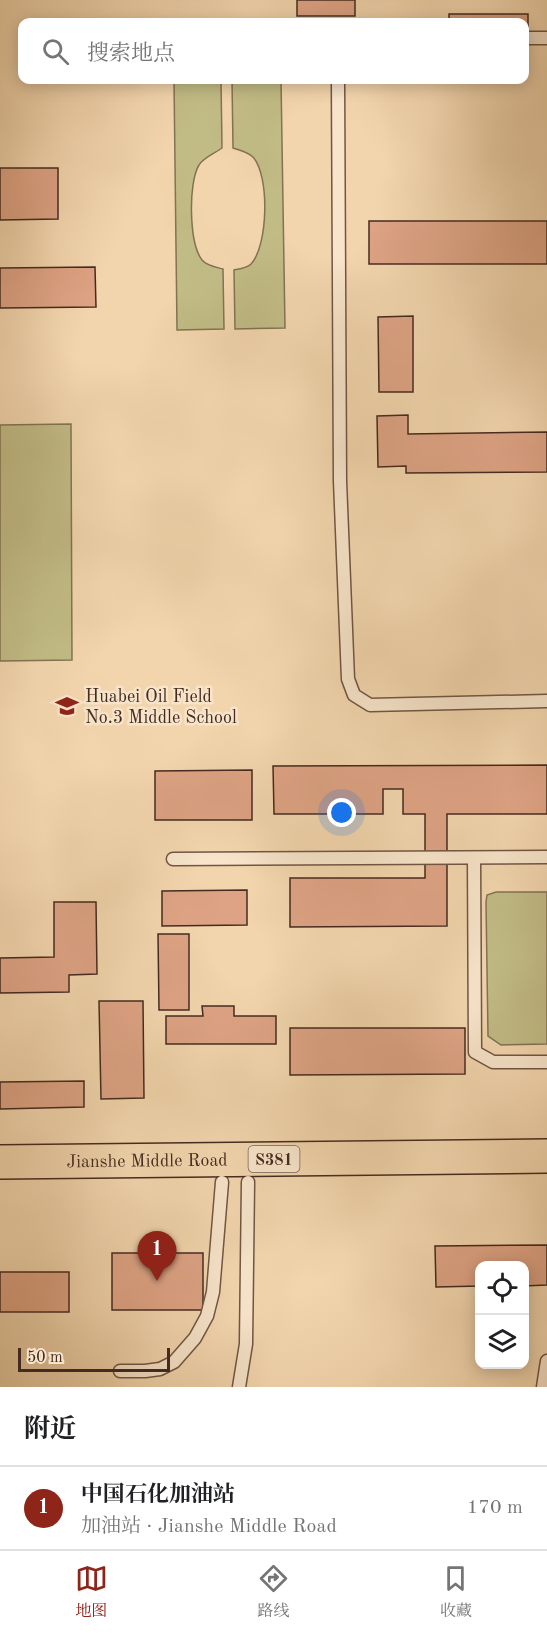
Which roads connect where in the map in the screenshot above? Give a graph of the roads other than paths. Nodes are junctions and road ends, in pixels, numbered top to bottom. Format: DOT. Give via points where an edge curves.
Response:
graph roads {
  1 [pos="547,38"];
  2 [pos="529,39"];
  3 [pos="338,84"];
  4 [pos="547,701"];
  5 [pos="547,857"];
  6 [pos="474,858"];
  7 [pos="172,859"];
  8 [pos="547,1062"];
  9 [pos="547,1156"];
  10 [pos="0,1162"];
  11 [pos="547,1178"];
  12 [pos="235,1182"];
  13 [pos="0,1184"];
  14 [pos="547,1361"];
  15 [pos="120,1371"];
  16 [pos="239,1387"];
  17 [pos="543,1387"];
  1 -- 2 [label="lane"];
  3 -- 4 [label="lane" via="340,481 348,679 354,695 370,705"];
  5 -- 6 [label="lane"];
  6 -- 7 [label="lane"];
  6 -- 8 [label="lane" via="475,1052 493,1062"];
  9 -- 10 [label="main road, Jianshe Middle Road / S381"];
  11 -- 12 [label="main road, Jianshe Middle Road / S381"];
  12 -- 13 [label="main road, Jianshe Middle Road / S381"];
  12 -- 15 [label="lane" via="207,1316 190,1345 174,1362 160,1369"];
  12 -- 16 [label="lane" via="246,1344"];
  14 -- 17 [label="lane"];
}
